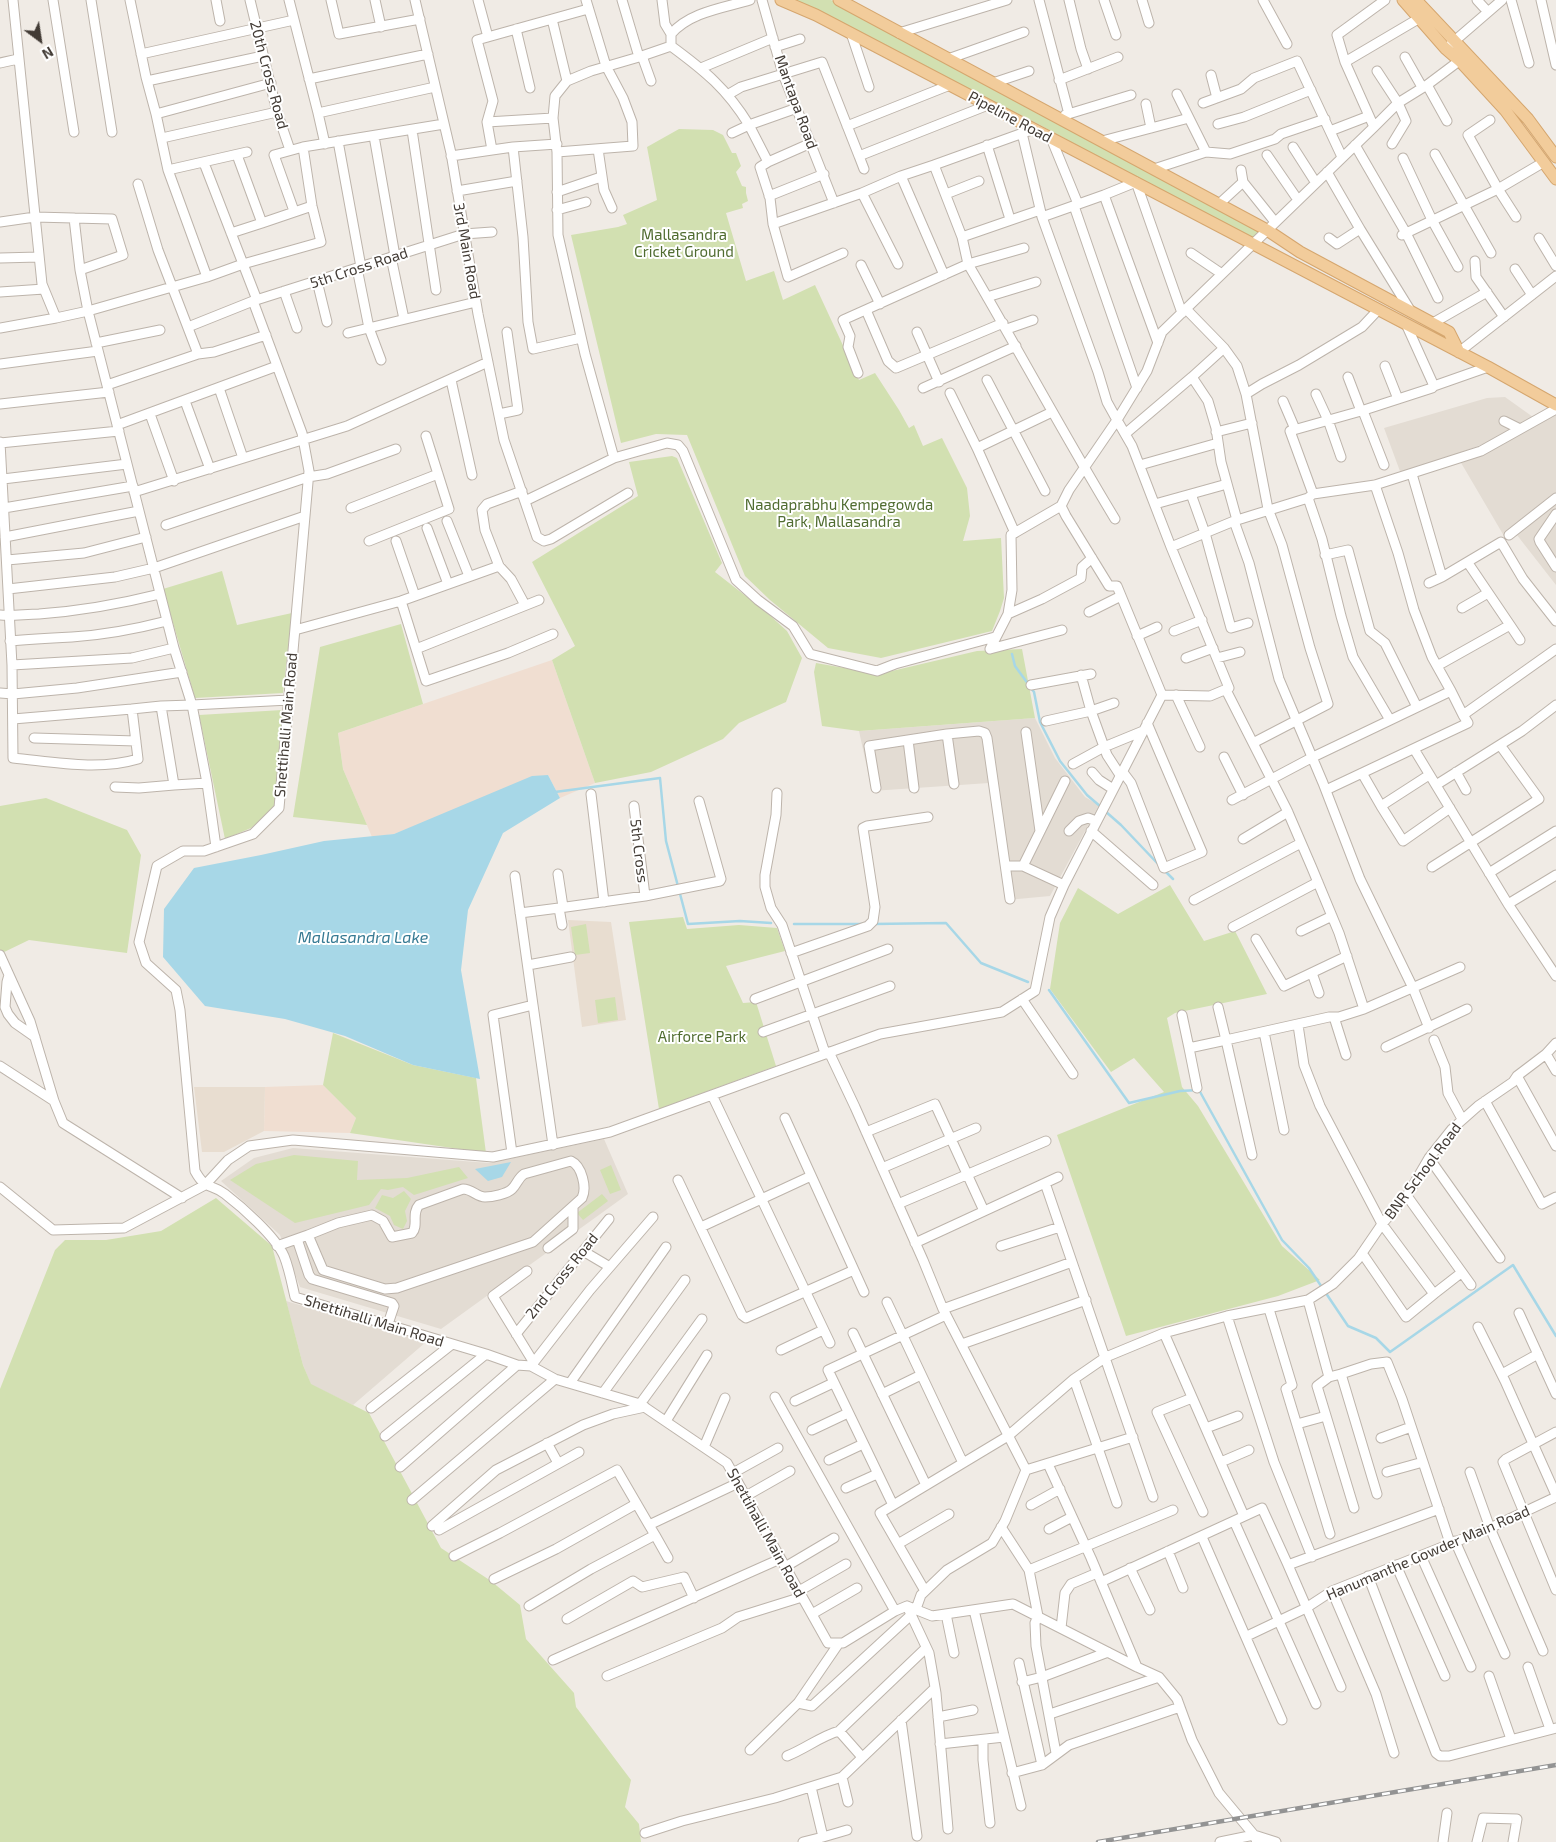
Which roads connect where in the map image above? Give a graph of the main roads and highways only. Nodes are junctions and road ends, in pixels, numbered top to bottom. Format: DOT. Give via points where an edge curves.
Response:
graph roads {
  1 [pos="781,0"];
  2 [pos="839,0"];
  3 [pos="1403,0"];
  4 [pos="1416,0"];
  5 [pos="1464,57"];
  6 [pos="1556,157"];
  7 [pos="1556,179"];
  8 [pos="1459,352"];
  9 [pos="1556,407"];
  1 -- 8 [label="main road, Pipeline Road" via="851,33"];
  2 -- 8 [label="main road, Pipeline Road" via="1249,220 1271,226 1300,252 1449,332"];
  3 -- 5 [label="main road" via="1445,48"];
  4 -- 5 [label="main road" via="1455,40"];
  5 -- 6 [label="main road" via="1528,119"];
  5 -- 7 [label="main road"];
  8 -- 9 [label="main road, Pipeline Road"];
}
